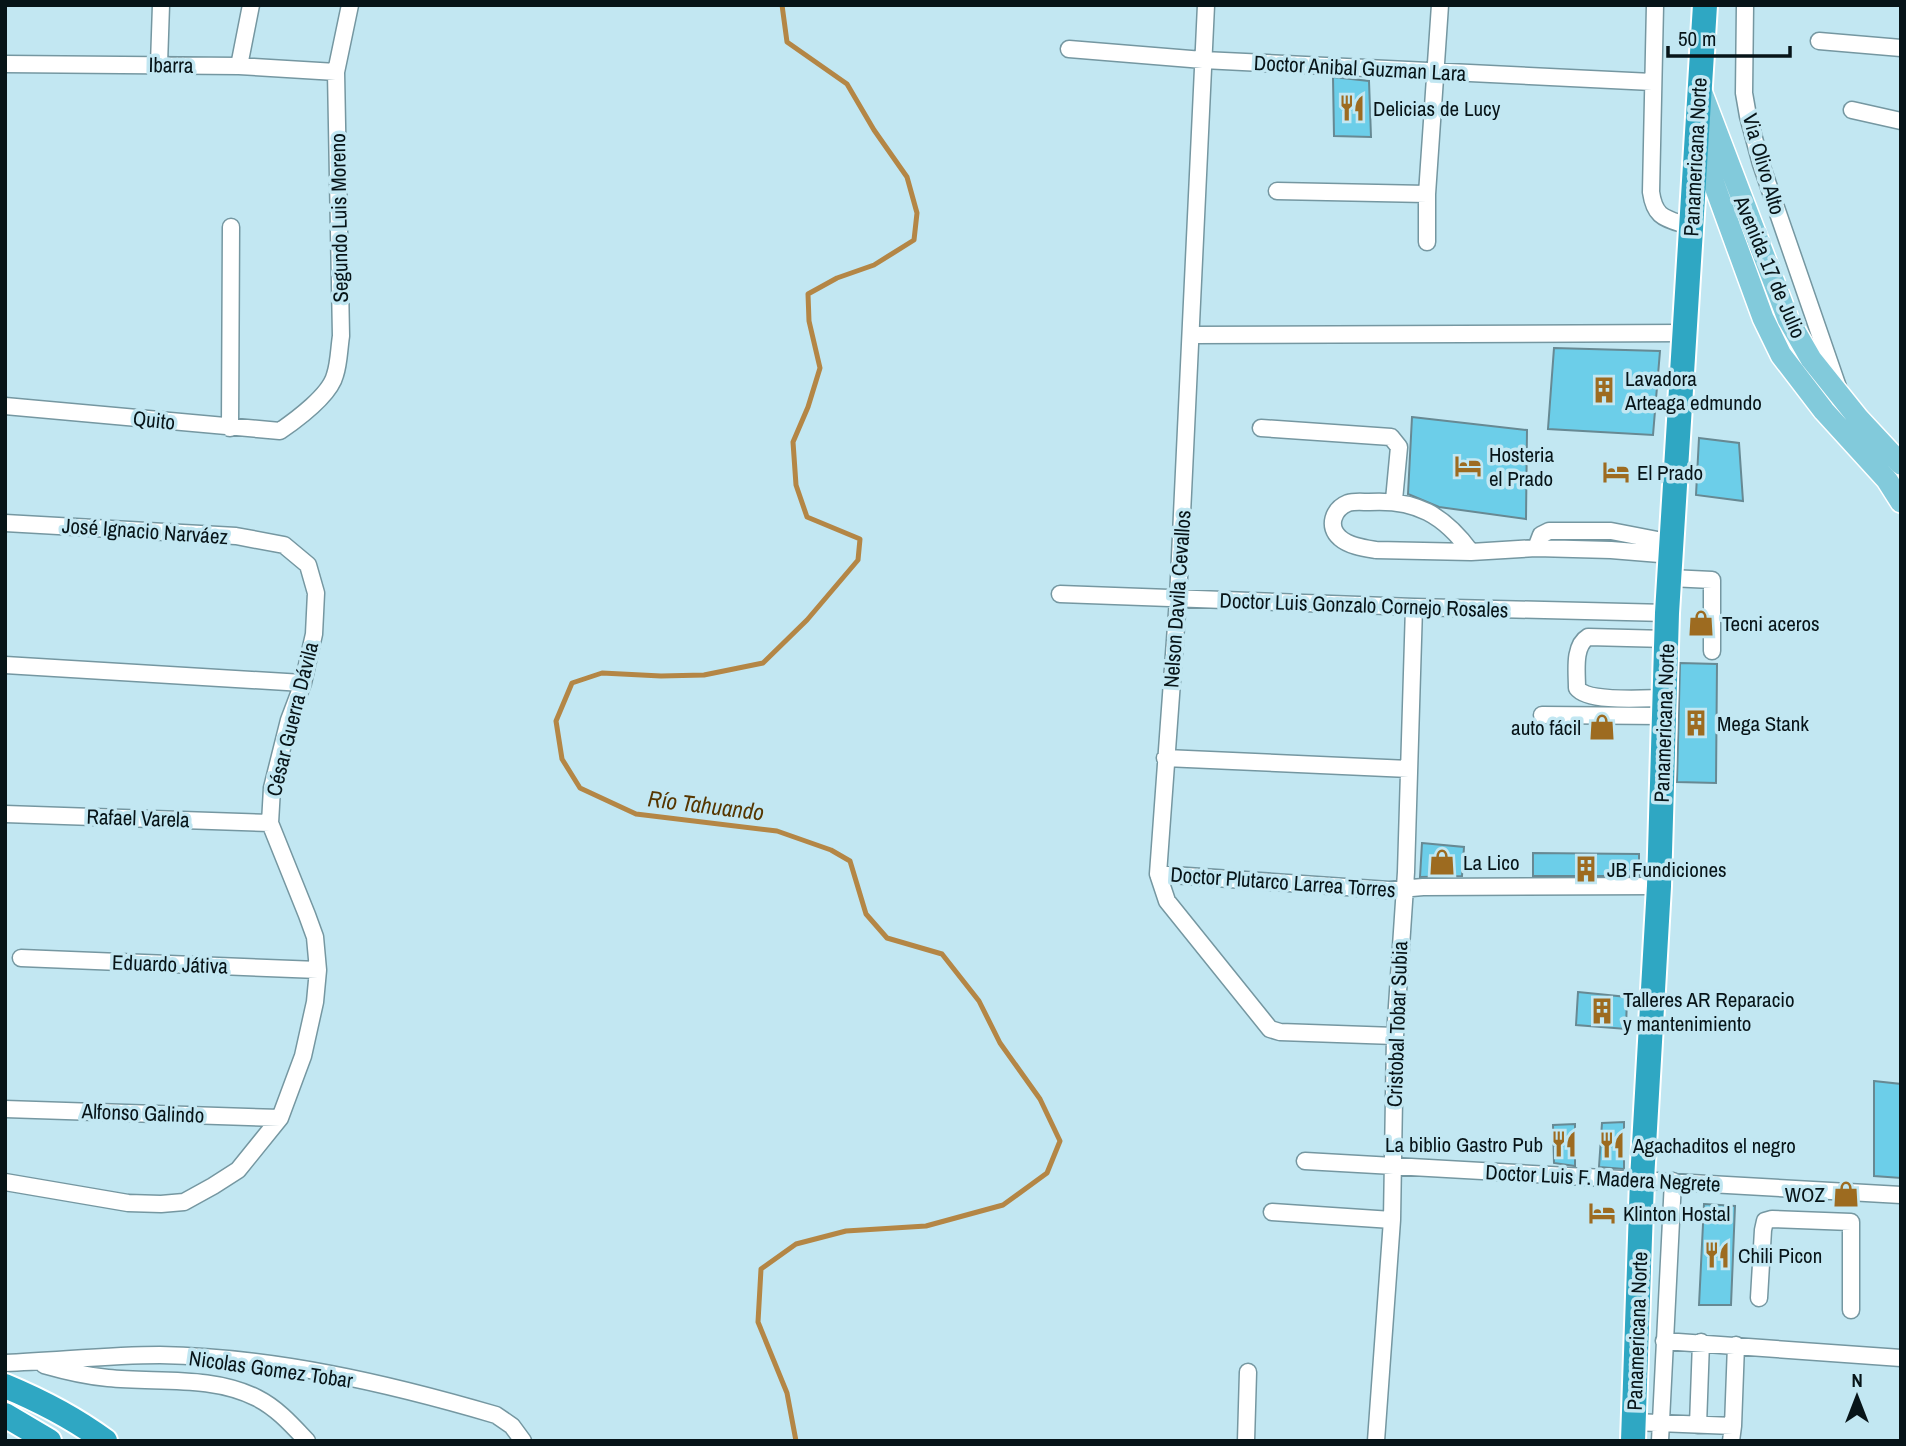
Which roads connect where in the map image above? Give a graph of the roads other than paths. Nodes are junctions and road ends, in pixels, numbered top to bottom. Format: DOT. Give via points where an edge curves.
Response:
graph roads {
  1 [pos="161,5"];
  2 [pos="251,5"];
  3 [pos="350,5"];
  4 [pos="1206,5"];
  5 [pos="1440,5"];
  6 [pos="1655,5"];
  7 [pos="1705,5"];
  8 [pos="1745,5"];
  9 [pos="1819,41"];
  10 [pos="1901,48"];
  11 [pos="1069,49"];
  12 [pos="1203,60"];
  13 [pos="5,64"];
  14 [pos="159,64"];
  15 [pos="239,66"];
  16 [pos="336,72"];
  17 [pos="1435,72"];
  18 [pos="1652,82"];
  19 [pos="1699,84"];
  20 [pos="1853,110"];
  21 [pos="1901,121"];
  22 [pos="1696,135"];
  23 [pos="1277,191"];
  24 [pos="1427,194"];
  25 [pos="232,227"];
  26 [pos="1691,227"];
  27 [pos="1427,242"];
  28 [pos="1685,333"];
  29 [pos="1192,335"];
  30 [pos="1840,397"];
  31 [pos="5,405"];
  32 [pos="1824,411"];
  33 [pos="299,418"];
  34 [pos="230,428"];
  35 [pos="1261,428"];
  36 [pos="1901,464"];
  37 [pos="1394,500"];
  38 [pos="1901,502"];
  39 [pos="5,523"];
  40 [pos="284,545"];
  41 [pos="1472,552"];
  42 [pos="1672,559"];
  43 [pos="1060,594"];
  44 [pos="1178,599"];
  45 [pos="1414,607"];
  46 [pos="1667,613"];
  47 [pos="1667,639"];
  48 [pos="1712,651"];
  49 [pos="5,664"];
  50 [pos="303,683"];
  51 [pos="1665,707"];
  52 [pos="1542,715"];
  53 [pos="1165,758"];
  54 [pos="1409,769"];
  55 [pos="5,814"];
  56 [pos="270,823"];
  57 [pos="1158,874"];
  58 [pos="1659,886"];
  59 [pos="1405,890"];
  60 [pos="21,958"];
  61 [pos="318,970"];
  62 [pos="1395,1036"];
  63 [pos="5,1109"];
  64 [pos="280,1118"];
  65 [pos="1305,1161"];
  66 [pos="1393,1167"];
  67 [pos="1642,1180"];
  68 [pos="1673,1181"];
  69 [pos="5,1182"];
  70 [pos="1852,1192"];
  71 [pos="1901,1195"];
  72 [pos="1272,1212"];
  73 [pos="1392,1220"];
  74 [pos="1851,1222"];
  75 [pos="1759,1298"];
  76 [pos="1851,1310"];
  77 [pos="1664,1341"];
  78 [pos="1701,1342"];
  79 [pos="1737,1345"];
  80 [pos="1901,1358"];
  81 [pos="31,1362"];
  82 [pos="5,1363"];
  83 [pos="1248,1372"];
  84 [pos="5,1386"];
  85 [pos="5,1415"];
  86 [pos="1660,1423"];
  87 [pos="1698,1424"];
  88 [pos="1633,1432"];
  89 [pos="1732,1433"];
  90 [pos="49,1441"];
  91 [pos="105,1441"];
  92 [pos="307,1441"];
  93 [pos="523,1441"];
  94 [pos="1246,1441"];
  95 [pos="1376,1441"];
  96 [pos="1660,1441"];
  1 -- 14 [label="street"];
  2 -- 15 [label="street"];
  3 -- 16 [label="street, Segundo Luis Moreno"];
  4 -- 12 [label="street, Nelson Davila Cevallos"];
  5 -- 17 [label="street"];
  6 -- 18 [label="street"];
  7 -- 19 [label="highway, Panamericana Norte"];
  8 -- 30 [label="street, Via Olivo Alto" via="1748,116"];
  9 -- 10 [label="street"];
  11 -- 12 [label="street, Doctor Anibal Guzman Lara"];
  12 -- 17 [label="street, Doctor Anibal Guzman Lara"];
  12 -- 29 [label="street, Nelson Davila Cevallos"];
  13 -- 14 [label="street, Ibarra"];
  14 -- 15 [label="street, Ibarra"];
  15 -- 16 [label="street, Ibarra"];
  16 -- 33 [label="street, Segundo Luis Moreno" via="341,336 335,378"];
  17 -- 18 [label="street, Doctor Anibal Guzman Lara"];
  17 -- 24 [label="street"];
  18 -- 26 [label="street" via="1653,207 1660,216"];
  19 -- 22 [label="highway, Panamericana Norte"];
  19 -- 30 [label="main road, Avenida 17 de Julio" via="1788,319"];
  20 -- 21 [label="street"];
  22 -- 26 [label="highway, Panamericana Norte"];
  22 -- 32 [label="main road, Avenida 17 de Julio" via="1763,318 1781,355"];
  23 -- 24 [label="street"];
  24 -- 27 [label="street"];
  25 -- 34 [label="street"];
  26 -- 28 [label="highway, Panamericana Norte"];
  28 -- 29 [label="street"];
  28 -- 42 [label="highway, Panamericana Norte"];
  29 -- 44 [label="street, Nelson Davila Cevallos"];
  30 -- 32 [label="main road"];
  30 -- 36 [label="main road, Avenida 17 de Julio"];
  31 -- 34 [label="street, Quito"];
  32 -- 38 [label="main road, Avenida 17 de Julio" via="1887,480"];
  33 -- 34 [label="street, Quito" via="280,431"];
  35 -- 37 [label="street" via="1391,437 1399,447"];
  37 -- 41 [label="street" via="1439,516"];
  37 -- 41 [label="street" via="1349,503 1337,510 1334,530 1340,538 1363,548"];
  39 -- 40 [label="street, José Ignacio Narváez" via="236,537"];
  40 -- 50 [label="street, César Guerra Dávila" via="308,565 316,593 314,634"];
  41 -- 42 [label="street" via="1536,548 1541,535 1549,531 1611,531"];
  42 -- 46 [label="highway, Panamericana Norte"];
  42 -- 48 [label="street" via="1712,580"];
  43 -- 44 [label="street, Doctor Luis Gonzalo Cornejo Rosales"];
  44 -- 45 [label="street, Doctor Luis Gonzalo Cornejo Rosales"];
  44 -- 53 [label="street, Nelson Davila Cevallos"];
  45 -- 46 [label="street, Doctor Luis Gonzalo Cornejo Rosales"];
  45 -- 54 [label="street, Cristobal Tobar Subia"];
  46 -- 47 [label="highway, Panamericana Norte"];
  47 -- 51 [label="highway, Panamericana Norte"];
  47 -- 51 [label="street" via="1588,637 1578,648 1577,688 1583,694"];
  49 -- 50 [label="street"];
  50 -- 56 [label="street, César Guerra Dávila" via="272,788"];
  51 -- 52 [label="street"];
  51 -- 58 [label="highway, Panamericana Norte"];
  53 -- 54 [label="street"];
  53 -- 57 [label="street, Nelson Davila Cevallos"];
  54 -- 59 [label="street, Cristobal Tobar Subia"];
  55 -- 56 [label="street, Rafael Varela"];
  56 -- 61 [label="street, César Guerra Dávila" via="315,937"];
  57 -- 59 [label="street, Doctor Plutarco Larrea Torres"];
  57 -- 62 [label="street, Nelson Davila Cevallos" via="1167,901 1270,1029"];
  58 -- 59 [label="street, Doctor Plutarco Larrea Torres"];
  58 -- 67 [label="highway, Panamericana Norte"];
  59 -- 62 [label="street, Cristobal Tobar Subia"];
  60 -- 61 [label="street, Eduardo Játiva"];
  61 -- 64 [label="street, César Guerra Dávila" via="303,1056"];
  62 -- 66 [label="street, Cristobal Tobar Subia"];
  63 -- 64 [label="street, Alfonso Galindo"];
  64 -- 69 [label="street, César Guerra Dávila" via="238,1170 184,1202 128,1203"];
  65 -- 66 [label="street, Doctor Luis F. Madera Negrete"];
  66 -- 67 [label="street, Doctor Luis F. Madera Negrete"];
  66 -- 73 [label="street, Cristobal Tobar Subia"];
  67 -- 68 [label="street, Doctor Luis F. Madera Negrete"];
  67 -- 88 [label="highway, Panamericana Norte"];
  68 -- 70 [label="street, Doctor Luis F. Madera Negrete"];
  68 -- 77 [label="street"];
  70 -- 71 [label="street, Doctor Luis F. Madera Negrete"];
  70 -- 74 [label="street"];
  72 -- 73 [label="street"];
  73 -- 95 [label="street, Cristobal Tobar Subia"];
  74 -- 75 [label="street" via="1765,1221"];
  74 -- 76 [label="street"];
  77 -- 78 [label="street"];
  77 -- 86 [label="street"];
  78 -- 79 [label="street"];
  78 -- 87 [label="street"];
  79 -- 80 [label="street"];
  79 -- 89 [label="street"];
  81 -- 82 [label="street, Nicolas Gomez Tobar"];
  81 -- 92 [label="street" via="109,1378 233,1388 260,1399"];
  81 -- 93 [label="street, Nicolas Gomez Tobar" via="162,1356 292,1367 376,1383 496,1415"];
  83 -- 94 [label="street"];
  84 -- 91 [label="highway" via="41,1401"];
  85 -- 90 [label="highway"];
  86 -- 87 [label="street"];
  86 -- 88 [label="street"];
  86 -- 96 [label="street"];
  87 -- 89 [label="street"];
}
